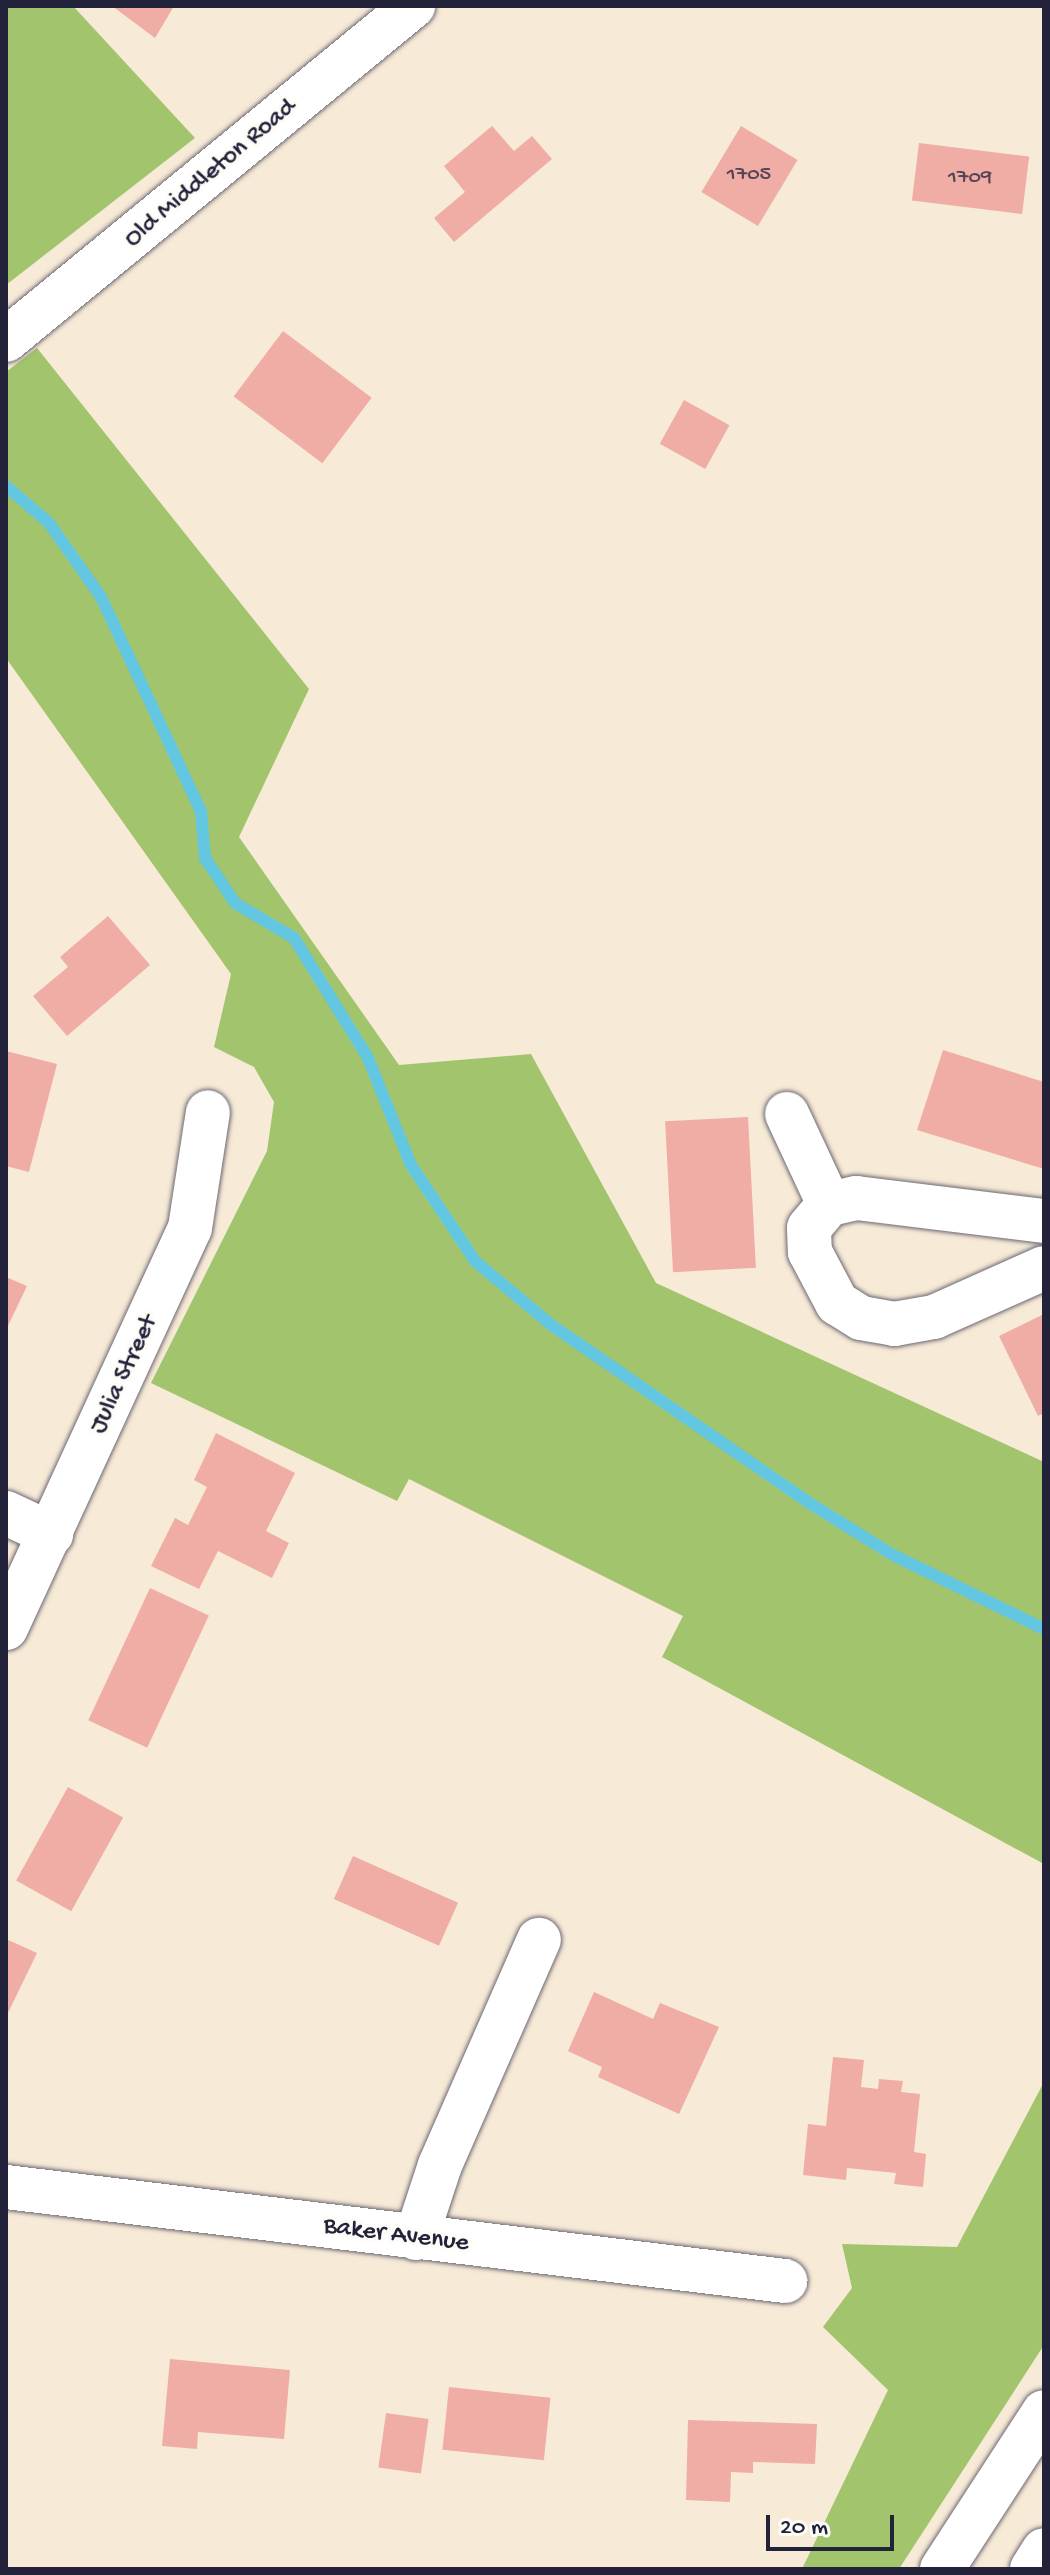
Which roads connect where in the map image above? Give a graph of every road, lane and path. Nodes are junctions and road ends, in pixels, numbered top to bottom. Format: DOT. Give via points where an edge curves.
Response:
graph roads {
  1 [pos="413,6"];
  2 [pos="6,340"];
  3 [pos="208,1112"];
  4 [pos="787,1114"];
  5 [pos="829,1204"];
  6 [pos="1044,1221"];
  7 [pos="1044,1268"];
  8 [pos="6,1513"];
  9 [pos="51,1534"];
  10 [pos="6,1628"];
  11 [pos="539,1940"];
  12 [pos="6,2187"];
  13 [pos="416,2238"];
  14 [pos="785,2281"];
  15 [pos="1044,2412"];
  16 [pos="952,2558"];
  1 -- 2 [label="street, Old Middleton Road"];
  3 -- 9 [label="street, Julia Street" via="190,1228"];
  4 -- 5 [label="street"];
  5 -- 6 [label="street" via="903,1200"];
  5 -- 7 [label="street" via="809,1228 810,1252 837,1303 861,1318 894,1324 934,1317"];
  8 -- 9 [label="street"];
  9 -- 10 [label="street, Julia Street"];
  11 -- 13 [label="street" via="440,2165"];
  12 -- 13 [label="street, Baker Avenue"];
  13 -- 14 [label="street, Baker Avenue"];
  15 -- 16 [label="street"];
}
